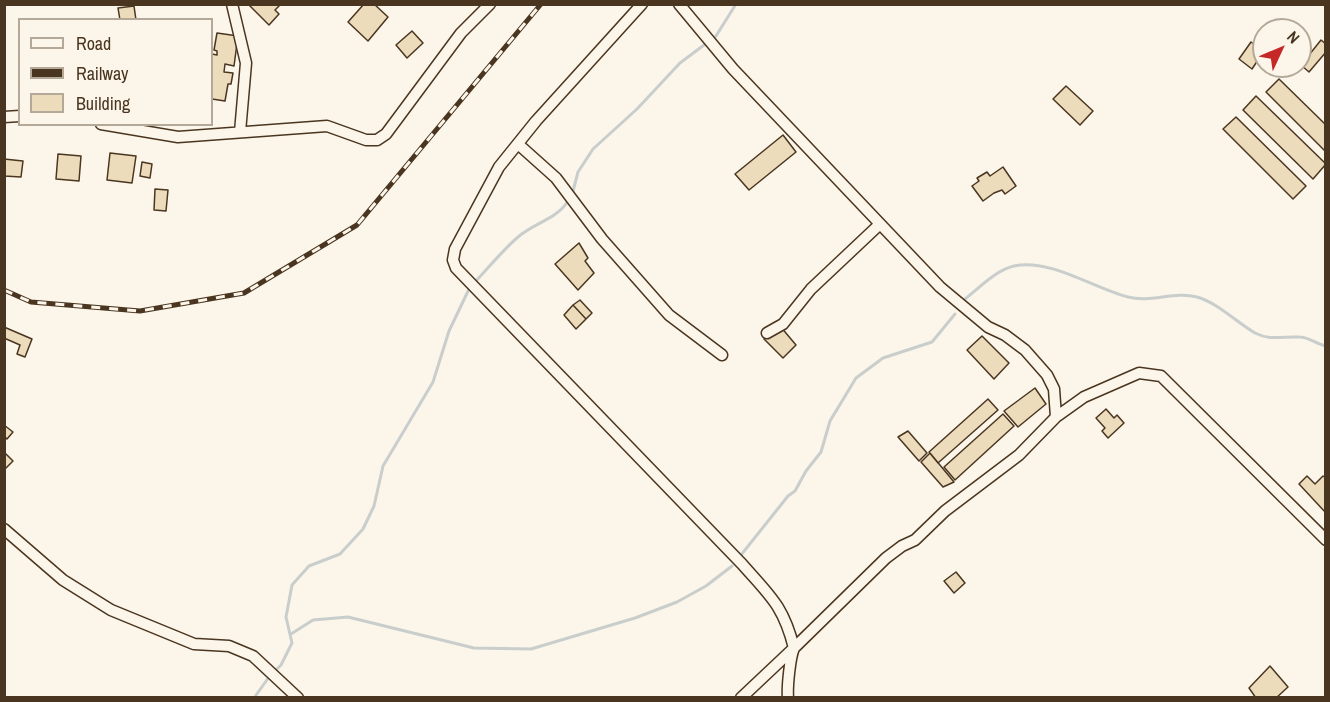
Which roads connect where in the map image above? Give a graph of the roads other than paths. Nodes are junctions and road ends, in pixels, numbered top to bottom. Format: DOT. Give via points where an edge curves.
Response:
graph roads {
  1 [pos="232,4"];
  2 [pos="490,4"];
  3 [pos="642,4"];
  4 [pos="679,4"];
  5 [pos="113,126"];
  6 [pos="240,132"];
  7 [pos="518,144"];
  8 [pos="880,224"];
  9 [pos="767,333"];
  10 [pos="722,355"];
  11 [pos="1056,417"];
  12 [pos="4,529"];
  13 [pos="1326,540"];
  14 [pos="794,648"];
  15 [pos="298,698"];
  16 [pos="741,698"];
  17 [pos="788,698"];
  1 -- 6 [label="street" via="246,63"];
  2 -- 6 [label="street" via="461,33 386,134 377,140 327,126"];
  3 -- 7 [label="street"];
  4 -- 8 [label="street" via="733,69"];
  5 -- 6 [label="street" via="178,137"];
  7 -- 10 [label="street" via="556,178 602,239 669,315"];
  7 -- 14 [label="street" via="499,167 455,249 456,268 750,573 780,607"];
  8 -- 9 [label="street" via="811,289 783,324"];
  8 -- 11 [label="street" via="955,301 1025,350 1054,389"];
  11 -- 13 [label="street" via="1113,382 1139,373 1161,376"];
  11 -- 14 [label="street" via="1019,455 945,511 915,540 886,558"];
  12 -- 15 [label="street" via="63,580 111,610 195,644 229,646 253,656"];
  14 -- 16 [label="street"];
  14 -- 17 [label="street"];
}
